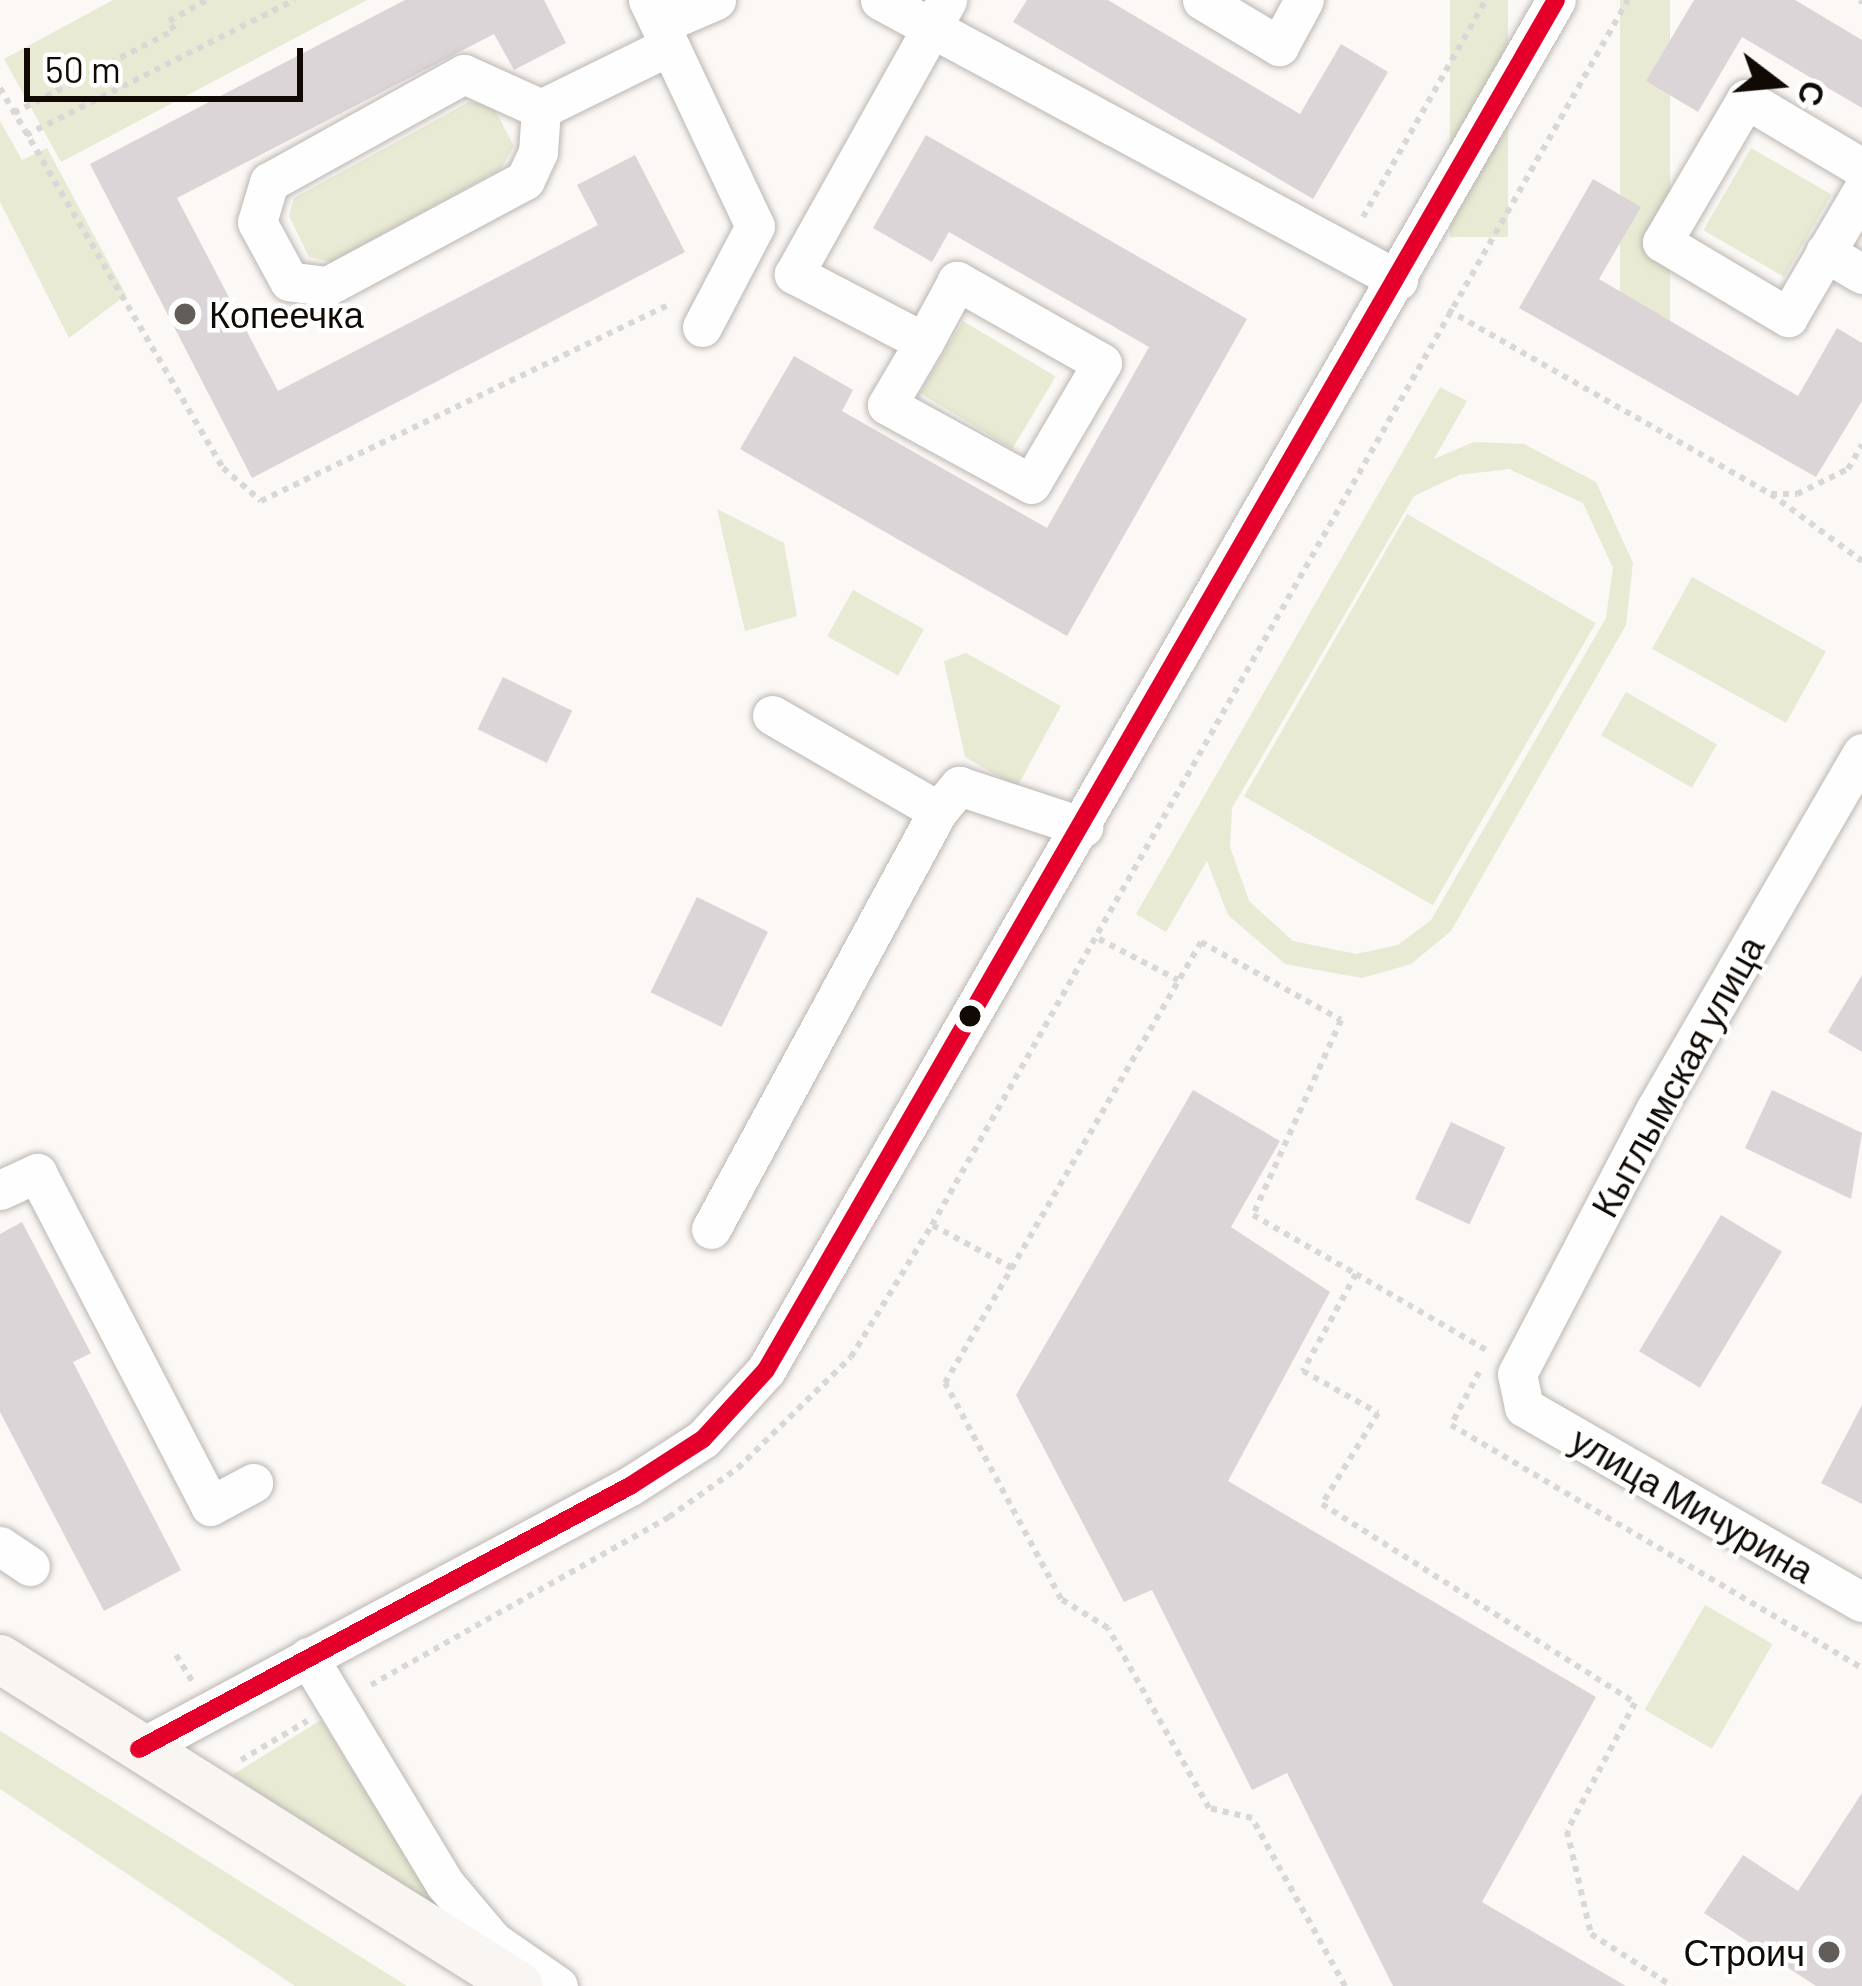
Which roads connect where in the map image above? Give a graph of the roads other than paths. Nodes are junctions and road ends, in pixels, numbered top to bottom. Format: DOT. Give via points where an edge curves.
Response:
graph roads {
  1 [pos="716,0"];
  2 [pos="880,0"];
  3 [pos="1202,0"];
  4 [pos="1304,0"];
  5 [pos="1556,0"];
  6 [pos="940,11"];
  7 [pos="659,23"];
  8 [pos="541,109"];
  9 [pos="1862,168"];
  10 [pos="1862,191"];
  11 [pos="1826,252"];
  12 [pos="1862,274"];
  13 [pos="1398,280"];
  14 [pos="689,314"];
  15 [pos="924,342"];
  16 [pos="772,715"];
  17 [pos="1862,753"];
  18 [pos="938,811"];
  19 [pos="1083,827"];
  20 [pos="0,1190"];
  21 [pos="711,1229"];
  22 [pos="1524,1407"];
  23 [pos="253,1483"];
  24 [pos="1862,1602"];
  25 [pos="308,1657"];
  26 [pos="0,1658"];
  27 [pos="139,1749"];
  28 [pos="519,1986"];
  29 [pos="558,1986"];
  1 -- 7 [label="street"];
  2 -- 6 [label="street"];
  3 -- 4 [label="street" via="1279,46"];
  5 -- 13 [label="street"];
  6 -- 13 [label="street"];
  6 -- 15 [label="street" via="794,274"];
  7 -- 8 [label="street"];
  7 -- 14 [label="street" via="755,226"];
  8 -- 8 [label="street" via="464,74 269,182 257,222 289,281 327,286 525,180 538,152"];
  9 -- 11 [label="street" via="1746,99 1662,242 1788,317"];
  10 -- 11 [label="street"];
  11 -- 12 [label="street"];
  13 -- 19 [label="street"];
  15 -- 15 [label="street" via="957,281 1102,363 1031,484 887,405"];
  16 -- 18 [label="street"];
  17 -- 22 [label="street, Кытлымская улица" via="1527,1353 1517,1374"];
  18 -- 19 [label="street" via="959,786"];
  18 -- 21 [label="street"];
  19 -- 25 [label="street" via="766,1370 703,1439 552,1531"];
  20 -- 23 [label="street" via="37,1173 210,1506"];
  22 -- 24 [label="street, улица Мичурина"];
  25 -- 27 [label="street"];
  25 -- 29 [label="street" via="446,1884 493,1941"];
  26 -- 27 [label="main road"];
  27 -- 28 [label="main road"];
}
